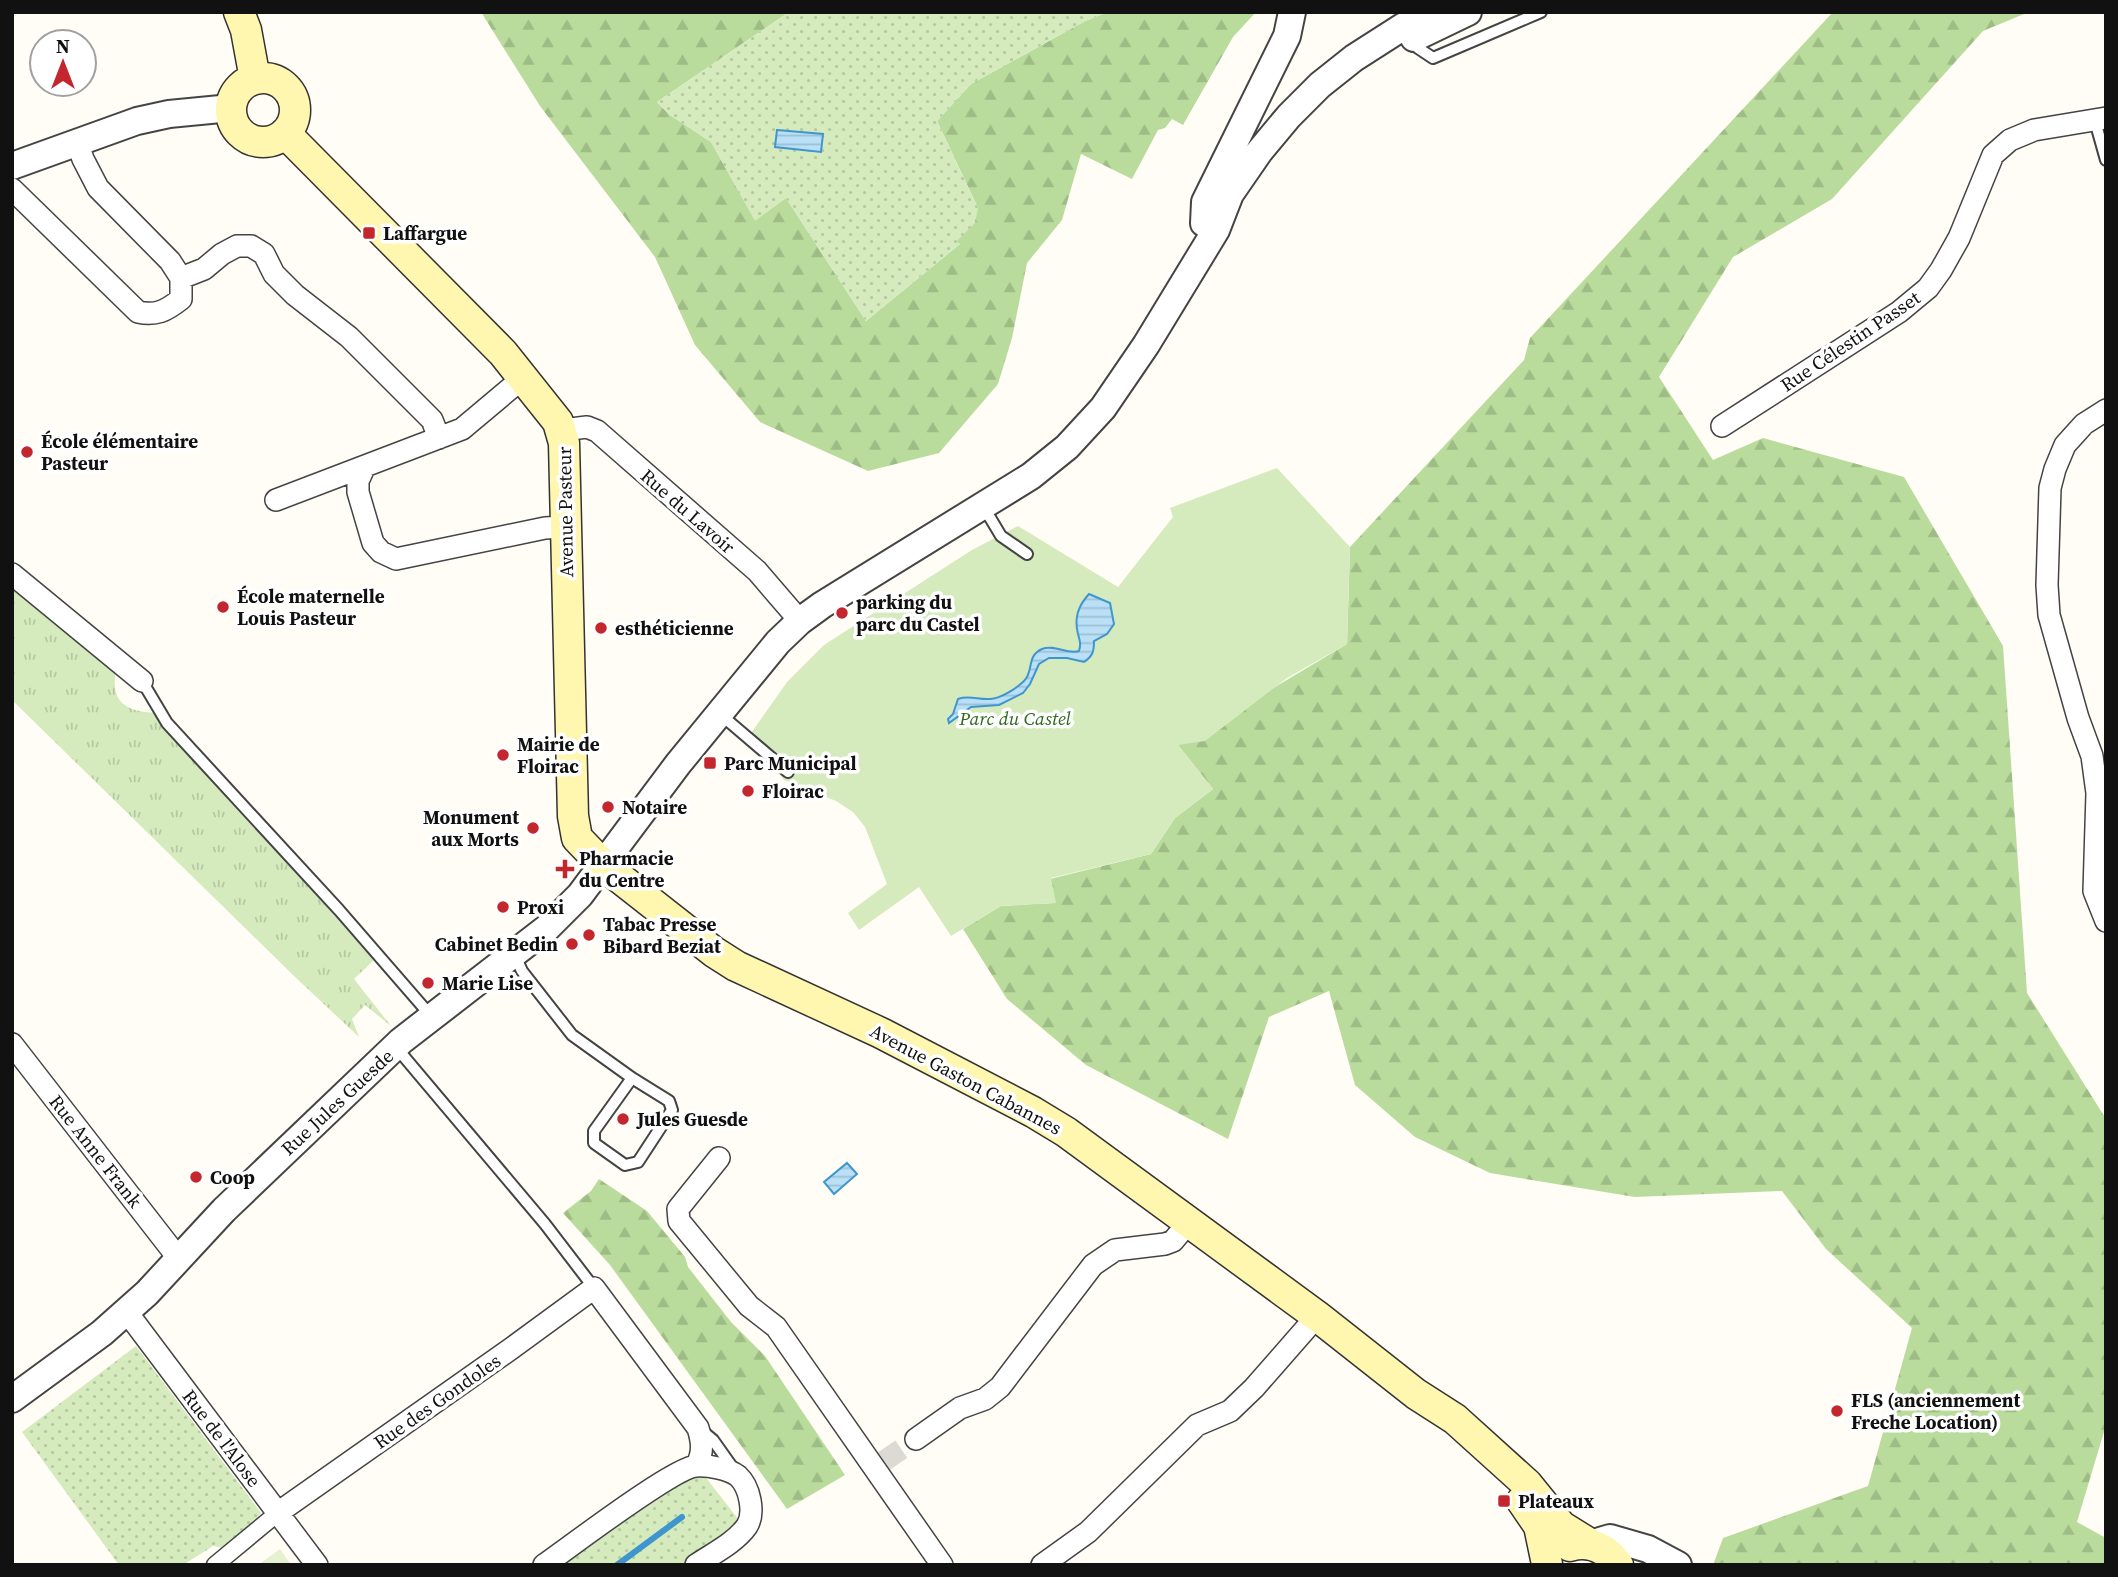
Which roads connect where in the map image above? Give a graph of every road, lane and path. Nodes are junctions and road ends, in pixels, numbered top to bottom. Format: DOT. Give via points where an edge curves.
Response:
graph roads {
  1 [pos="239,12"];
  2 [pos="1292,12"];
  3 [pos="1431,12"];
  4 [pos="1468,12"];
  5 [pos="1541,12"];
  6 [pos="1408,32"];
  7 [pos="255,79"];
  8 [pos="231,108"];
  9 [pos="2101,119"];
  10 [pos="285,133"];
  11 [pos="77,142"];
  12 [pos="2106,160"];
  13 [pos="12,166"];
  14 [pos="12,189"];
  15 [pos="1216,230"];
  16 [pos="181,278"];
  17 [pos="524,377"];
  18 [pos="2106,410"];
  19 [pos="1722,426"];
  20 [pos="562,430"];
  21 [pos="439,438"];
  22 [pos="364,468"];
  23 [pos="276,499"];
  24 [pos="983,506"];
  25 [pos="565,527"];
  26 [pos="1027,554"];
  27 [pos="12,573"];
  28 [pos="800,621"];
  29 [pos="142,681"];
  30 [pos="720,714"];
  31 [pos="2099,753"];
  32 [pos="788,772"];
  33 [pos="602,864"];
  34 [pos="2106,921"];
  35 [pos="514,954"];
  36 [pos="431,1016"];
  37 [pos="12,1044"];
  38 [pos="395,1046"];
  39 [pos="632,1078"];
  40 [pos="719,1158"];
  41 [pos="1189,1222"];
  42 [pos="179,1259"];
  43 [pos="594,1288"];
  44 [pos="126,1311"];
  45 [pos="1317,1316"];
  46 [pos="1416,1394"];
  47 [pos="12,1398"];
  48 [pos="698,1428"];
  49 [pos="916,1439"];
  50 [pos="696,1466"];
  51 [pos="738,1476"];
  52 [pos="279,1512"];
  53 [pos="1590,1544"];
  54 [pos="1633,1557"];
  55 [pos="1675,1563"];
  56 [pos="1546,1564"];
  57 [pos="215,1565"];
  58 [pos="317,1565"];
  59 [pos="544,1565"];
  60 [pos="696,1565"];
  61 [pos="943,1565"];
  62 [pos="1042,1565"];
  1 -- 7 [label="main road" via="247,30"];
  2 -- 15 [label="street" via="1287,36 1205,202 1204,223"];
  3 -- 6 [label="street"];
  4 -- 6 [label="street"];
  5 -- 6 [label="lane" via="1433,58"];
  6 -- 15 [label="street, Rue Jules Guesde" via="1303,127"];
  7 -- 8 [label="main road" via="239,89"];
  7 -- 10 [label="main road" via="276,80 291,94 295,115"];
  8 -- 10 [label="main road" via="237,128 255,141"];
  8 -- 11 [label="street" via="137,121"];
  9 -- 12 [label="lane"];
  9 -- 19 [label="street, Rue Célestin Passet" via="2034,130 2010,140 1993,155 1959,238 1928,288 1899,312"];
  10 -- 17 [label="main road, Avenue Pasteur"];
  11 -- 13 [label="street"];
  11 -- 16 [label="street" via="98,188"];
  14 -- 16 [label="street" via="138,312 153,315 181,299"];
  15 -- 24 [label="street, Rue Jules Guesde" via="1103,408 1068,447"];
  16 -- 21 [label="street" via="204,269 237,246 251,246 264,254 274,274 295,295 349,337 432,419"];
  17 -- 20 [label="main road, Avenue Pasteur"];
  17 -- 21 [label="street" via="462,429"];
  18 -- 31 [label="street" via="2065,444 2050,488 2048,524 2049,615 2078,718"];
  20 -- 25 [label="main road, Avenue Pasteur"];
  20 -- 28 [label="street, Rue du Lavoir" via="587,427 597,431 757,571"];
  21 -- 22 [label="street"];
  22 -- 23 [label="street"];
  22 -- 25 [label="street" via="358,492 373,543 396,559"];
  24 -- 26 [label="lane" via="1001,536"];
  24 -- 28 [label="street, Rue Jules Guesde"];
  25 -- 33 [label="main road, Avenue Pasteur" via="573,816 577,838"];
  27 -- 29 [label="street"];
  28 -- 30 [label="street, Rue Jules Guesde"];
  29 -- 36 [label="lane" via="167,723"];
  30 -- 32 [label="lane"];
  30 -- 33 [label="street, Rue Jules Guesde"];
  31 -- 34 [label="street" via="2094,891"];
  33 -- 35 [label="street, Rue Jules Guesde" via="580,895"];
  33 -- 41 [label="main road, Avenue Gaston Cabannes" via="736,966 881,1033 1033,1112"];
  35 -- 36 [label="street, Rue Jules Guesde"];
  35 -- 39 [label="lane" via="572,1035"];
  36 -- 38 [label="street, Rue Jules Guesde"];
  37 -- 42 [label="street, Rue Anne Frank"];
  38 -- 42 [label="street, Rue Jules Guesde"];
  38 -- 43 [label="lane"];
  39 -- 39 [label="lane" via="594,1131 594,1143 625,1165 638,1162 672,1110 669,1101"];
  40 -- 61 [label="street" via="678,1209 680,1221 749,1306 776,1327 880,1464"];
  41 -- 45 [label="main road, Avenue Gaston Cabannes"];
  41 -- 49 [label="street" via="1173,1241 1115,1250 1093,1265 1000,1387"];
  42 -- 44 [label="street, Rue Jules Guesde"];
  43 -- 48 [label="street"];
  43 -- 52 [label="street, Rue des Gondoles"];
  44 -- 47 [label="street, Rue Jules Guesde"];
  44 -- 52 [label="street, Rue de l'Alose"];
  45 -- 46 [label="main road, Avenue Gaston Cabannes"];
  45 -- 62 [label="street" via="1230,1411 1197,1425 1088,1532"];
  46 -- 53 [label="main road, Avenue Gaston Cabannes" via="1493,1451 1561,1525"];
  46 -- 56 [label="main road, Avenue Gaston Cabannes" via="1529,1510 1539,1526"];
  48 -- 50 [label="street" via="702,1441"];
  48 -- 51 [label="lane" via="713,1440"];
  50 -- 51 [label="street"];
  50 -- 59 [label="street" via="670,1477"];
  51 -- 60 [label="street" via="750,1502 748,1525"];
  52 -- 57 [label="street"];
  52 -- 58 [label="street, Rue de l'Alose"];
  53 -- 54 [label="main road, Avenue Gaston Cabannes"];
  53 -- 56 [label="main road" via="1565,1547"];
  54 -- 55 [label="street" via="1657,1553"];
}
